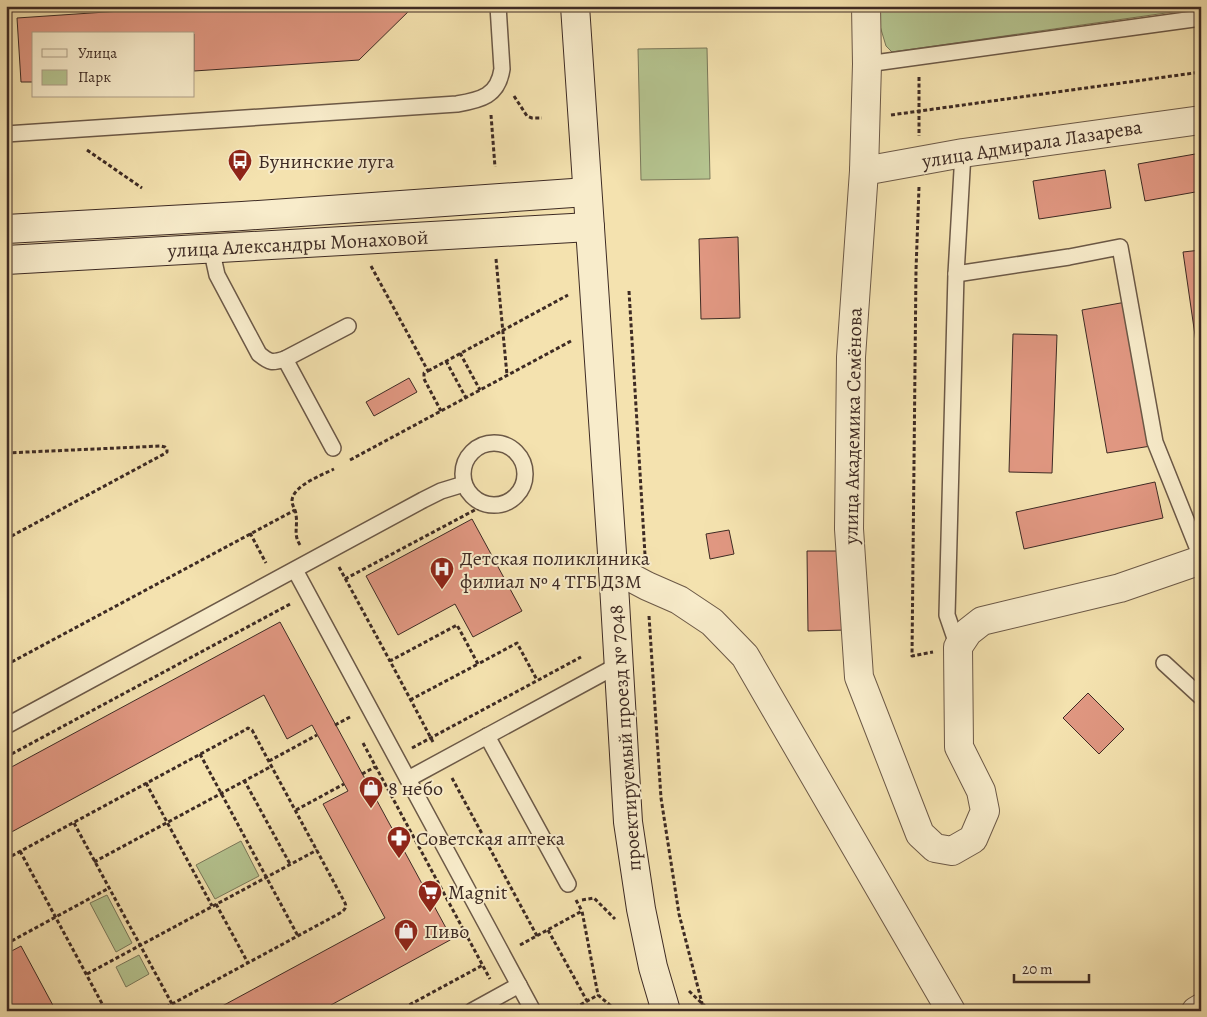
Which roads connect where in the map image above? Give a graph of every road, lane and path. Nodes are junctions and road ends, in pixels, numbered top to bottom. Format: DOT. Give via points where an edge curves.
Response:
graph roads {
  1 [pos="498,6"];
  2 [pos="575,6"];
  3 [pos="866,6"];
  4 [pos="1201,18"];
  5 [pos="920,57"];
  6 [pos="867,64"];
  7 [pos="1201,72"];
  8 [pos="501,76"];
  9 [pos="490,94"];
  10 [pos="919,111"];
  11 [pos="542,118"];
  12 [pos="866,119"];
  13 [pos="1201,120"];
  14 [pos="59,130"];
  15 [pos="6,134"];
  16 [pos="962,153"];
  17 [pos="920,161"];
  18 [pos="495,167"];
  19 [pos="864,171"];
  20 [pos="142,188"];
  21 [pos="587,192"];
  22 [pos="590,227"];
  23 [pos="6,229"];
  24 [pos="211,248"];
  25 [pos="496,256"];
  26 [pos="6,260"];
  27 [pos="371,265"];
  28 [pos="956,274"];
  29 [pos="629,292"];
  30 [pos="570,294"];
  31 [pos="348,326"];
  32 [pos="503,330"];
  33 [pos="572,340"];
  34 [pos="460,354"];
  35 [pos="285,359"];
  36 [pos="446,361"];
  37 [pos="428,371"];
  38 [pos="507,375"];
  39 [pos="480,390"];
  40 [pos="466,398"];
  41 [pos="441,411"];
  42 [pos="333,448"];
  43 [pos="6,453"];
  44 [pos="344,463"];
  45 [pos="336,468"];
  46 [pos="464,484"];
  47 [pos="486,504"];
  48 [pos="294,510"];
  49 [pos="6,539"];
  50 [pos="330,551"];
  51 [pos="1201,558"];
  52 [pos="302,566"];
  53 [pos="613,568"];
  54 [pos="345,579"];
  55 [pos="647,586"];
  56 [pos="308,594"];
  57 [pos="963,640"];
  58 [pos="580,657"];
  59 [pos="390,661"];
  60 [pos="1164,663"];
  61 [pos="478,664"];
  62 [pos="6,665"];
  63 [pos="618,665"];
  64 [pos="1201,698"];
  65 [pos="410,700"];
  66 [pos="6,726"];
  67 [pos="317,735"];
  68 [pos="487,736"];
  69 [pos="200,754"];
  70 [pos="396,756"];
  71 [pos="6,757"];
  72 [pos="269,761"];
  73 [pos="272,766"];
  74 [pos="408,779"];
  75 [pos="244,780"];
  76 [pos="146,783"];
  77 [pos="344,784"];
  78 [pos="221,793"];
  79 [pos="296,810"];
  80 [pos="167,822"];
  81 [pos="74,823"];
  82 [pos="317,850"];
  83 [pos="20,851"];
  84 [pos="6,859"];
  85 [pos="94,862"];
  86 [pos="290,864"];
  87 [pos="266,877"];
  88 [pos="568,884"];
  89 [pos="109,888"];
  90 [pos="214,905"];
  91 [pos="56,917"];
  92 [pos="548,930"];
  93 [pos="298,936"];
  94 [pos="6,944"];
  95 [pos="140,946"];
  96 [pos="248,963"];
  97 [pos="87,974"];
  98 [pos="519,985"];
  99 [pos="586,1001"];
  100 [pos="172,1004"];
  101 [pos="1201,1008"];
  102 [pos="106,1011"];
  103 [pos="159,1011"];
  104 [pos="472,1011"];
  105 [pos="533,1011"];
  106 [pos="569,1011"];
  107 [pos="616,1011"];
  108 [pos="666,1011"];
  109 [pos="704,1011"];
  110 [pos="951,1011"];
  111 [pos="1196,1011"];
  1 -- 8 [label="lane"];
  2 -- 21 [label="street, проектируемый проезд № 7048"];
  3 -- 6 [label="street, улица Академика Семёнова"];
  4 -- 5 [label="lane"];
  5 -- 6 [label="lane"];
  5 -- 10 [label="path"];
  6 -- 12 [label="street, улица Академика Семёнова"];
  7 -- 10 [label="path"];
  8 -- 9 [label="lane"];
  8 -- 11 [label="path" via="527,116"];
  9 -- 14 [label="lane" via="481,100 457,104"];
  9 -- 18 [label="path"];
  10 -- 12 [label="path"];
  10 -- 17 [label="path"];
  12 -- 19 [label="street, улица Академика Семёнова"];
  13 -- 16 [label="street, улица Адмирала Лазарева"];
  14 -- 15 [label="lane"];
  14 -- 20 [label="path"];
  16 -- 17 [label="street, улица Адмирала Лазарева"];
  16 -- 28 [label="lane"];
  17 -- 19 [label="street, улица Адмирала Лазарева"];
  17 -- 57 [label="path" via="912,656"];
  19 -- 57 [label="street, улица Академика Семёнова" via="851,357 849,510 858,677 920,834 935,848 952,851 973,839 985,812 981,791 959,747"];
  21 -- 22 [label="street, проектируемый проезд № 7048"];
  21 -- 23 [label="street, улица Александры Монаховой"];
  22 -- 24 [label="street, улица Александры Монаховой"];
  22 -- 53 [label="street, проектируемый проезд № 7048"];
  24 -- 26 [label="street, улица Александры Монаховой"];
  24 -- 35 [label="lane" via="217,275 259,354 274,363"];
  25 -- 32 [label="path"];
  27 -- 37 [label="path"];
  28 -- 51 [label="lane" via="1120,247 1155,442"];
  28 -- 57 [label="lane" via="946,615"];
  29 -- 55 [label="path"];
  30 -- 32 [label="path"];
  31 -- 35 [label="lane"];
  32 -- 34 [label="path"];
  32 -- 38 [label="path"];
  33 -- 38 [label="path"];
  34 -- 36 [label="path"];
  34 -- 39 [label="path"];
  35 -- 42 [label="lane"];
  36 -- 37 [label="path"];
  36 -- 40 [label="path"];
  37 -- 41 [label="path" via="424,373 424,379"];
  38 -- 39 [label="path"];
  39 -- 40 [label="path"];
  40 -- 41 [label="path"];
  41 -- 44 [label="path"];
  43 -- 49 [label="path" via="161,446 167,449 164,454"];
  45 -- 48 [label="path" via="295,492 292,497"];
  46 -- 47 [label="lane" via="469,493"];
  46 -- 47 [label="lane" via="463,470 467,457 477,448 490,443 503,444 515,451 523,462 525,476 521,489 512,499"];
  46 -- 50 [label="lane" via="433,495"];
  47 -- 54 [label="path"];
  48 -- 52 [label="path"];
  48 -- 62 [label="path"];
  50 -- 52 [label="lane"];
  50 -- 54 [label="path"];
  51 -- 57 [label="street" via="1120,588 982,621"];
  52 -- 56 [label="lane"];
  52 -- 66 [label="lane"];
  53 -- 55 [label="street"];
  53 -- 63 [label="street, проектируемый проезд № 7048"];
  54 -- 59 [label="path"];
  55 -- 109 [label="path" via="661,798 679,914"];
  55 -- 110 [label="street" via="679,600 712,622 745,656"];
  56 -- 70 [label="lane"];
  56 -- 71 [label="path"];
  58 -- 70 [label="path"];
  60 -- 64 [label="lane"];
  61 -- 65 [label="path"];
  63 -- 68 [label="lane"];
  63 -- 108 [label="street, проектируемый проезд № 7048" via="628,822 641,909"];
  67 -- 72 [label="path"];
  68 -- 74 [label="lane"];
  68 -- 88 [label="lane"];
  69 -- 72 [label="path" via="248,728"];
  69 -- 76 [label="path"];
  69 -- 78 [label="path"];
  70 -- 74 [label="lane"];
  72 -- 73 [label="path"];
  73 -- 75 [label="path"];
  73 -- 79 [label="path"];
  74 -- 98 [label="lane"];
  75 -- 78 [label="path"];
  75 -- 86 [label="path"];
  76 -- 80 [label="path"];
  76 -- 81 [label="path"];
  77 -- 79 [label="path"];
  78 -- 80 [label="path"];
  78 -- 87 [label="path"];
  79 -- 82 [label="path"];
  80 -- 85 [label="path"];
  80 -- 90 [label="path"];
  81 -- 83 [label="path"];
  81 -- 85 [label="path"];
  82 -- 86 [label="path"];
  82 -- 93 [label="path" via="346,909"];
  83 -- 84 [label="path"];
  83 -- 91 [label="path"];
  85 -- 89 [label="path"];
  86 -- 87 [label="path"];
  87 -- 90 [label="path"];
  87 -- 93 [label="path"];
  89 -- 91 [label="path"];
  89 -- 95 [label="path"];
  90 -- 95 [label="path"];
  90 -- 96 [label="path"];
  91 -- 94 [label="path"];
  91 -- 97 [label="path"];
  92 -- 99 [label="path"];
  93 -- 96 [label="path"];
  95 -- 97 [label="path"];
  95 -- 100 [label="path"];
  96 -- 100 [label="path"];
  97 -- 102 [label="path"];
  98 -- 104 [label="lane"];
  98 -- 105 [label="lane"];
  99 -- 106 [label="path"];
  99 -- 107 [label="path" via="598,995"];
  100 -- 103 [label="path"];
  101 -- 111 [label="street"];
}
